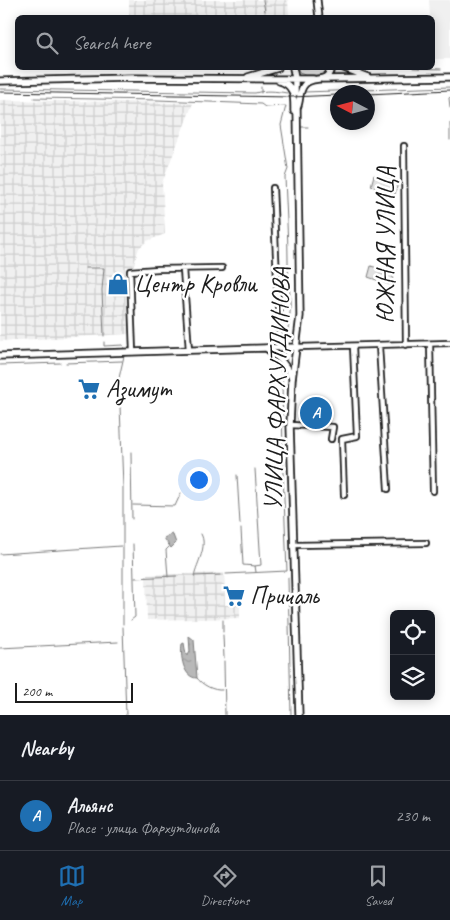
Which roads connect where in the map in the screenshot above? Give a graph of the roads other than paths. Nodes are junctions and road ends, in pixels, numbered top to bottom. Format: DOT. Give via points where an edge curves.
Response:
graph roads {
  1 [pos="317,0"];
  2 [pos="318,15"];
  3 [pos="269,70"];
  4 [pos="293,70"];
  5 [pos="330,70"];
  6 [pos="349,70"];
  7 [pos="450,77"];
  8 [pos="244,78"];
  9 [pos="295,78"];
  10 [pos="322,79"];
  11 [pos="372,79"];
  12 [pos="266,80"];
  13 [pos="0,82"];
  14 [pos="297,108"];
  15 [pos="404,146"];
  16 [pos="297,155"];
  17 [pos="274,188"];
  18 [pos="222,268"];
  19 [pos="183,269"];
  20 [pos="450,343"];
  21 [pos="430,344"];
  22 [pos="406,345"];
  23 [pos="353,346"];
  24 [pos="379,346"];
  25 [pos="298,347"];
  26 [pos="266,348"];
  27 [pos="280,348"];
  28 [pos="189,350"];
  29 [pos="133,352"];
  30 [pos="0,356"];
  31 [pos="292,380"];
  32 [pos="290,425"];
  33 [pos="332,439"];
  34 [pos="388,489"];
  35 [pos="433,491"];
  36 [pos="344,494"];
  37 [pos="426,543"];
  38 [pos="294,545"];
  39 [pos="299,715"];
  1 -- 2 [label="main road"];
  3 -- 8 [label="main road"];
  4 -- 9 [label="main road"];
  5 -- 10 [label="main road"];
  6 -- 11 [label="main road"];
  7 -- 11 [label="main road"];
  8 -- 12 [label="main road"];
  8 -- 13 [label="main road"];
  9 -- 10 [label="main road"];
  9 -- 12 [label="main road"];
  9 -- 14 [label="main road"];
  10 -- 11 [label="main road"];
  10 -- 14 [label="main road, УЛИЦА ФАРХУТДИНОВА" via="309,81 303,86"];
  12 -- 16 [label="main road" via="286,83 293,92"];
  14 -- 16 [label="main road, УЛИЦА ФАРХУТДИНОВА"];
  15 -- 22 [label="street, ЮЖНАЯ УЛИЦА"];
  16 -- 25 [label="main road, УЛИЦА ФАРХУТДИНОВА" via="301,283"];
  17 -- 27 [label="street"];
  18 -- 19 [label="street"];
  19 -- 28 [label="street"];
  19 -- 29 [label="street" via="130,271"];
  20 -- 21 [label="street"];
  21 -- 22 [label="street"];
  21 -- 35 [label="street"];
  22 -- 24 [label="street"];
  23 -- 24 [label="street"];
  23 -- 25 [label="street"];
  23 -- 36 [label="street" via="357,436 342,439"];
  24 -- 34 [label="street, ЮЖНАЯ УЛИЦА"];
  25 -- 27 [label="main road"];
  25 -- 31 [label="main road, УЛИЦА ФАРХУТДИНОВА"];
  26 -- 27 [label="main road"];
  26 -- 28 [label="main road"];
  26 -- 31 [label="main road" via="285,366"];
  28 -- 29 [label="main road"];
  29 -- 30 [label="main road"];
  31 -- 32 [label="main road, УЛИЦА ФАРХУТДИНОВА"];
  32 -- 33 [label="street" via="333,427"];
  32 -- 38 [label="main road, УЛИЦА ФАРХУТДИНОВА"];
  37 -- 38 [label="street"];
  38 -- 39 [label="main road, УЛИЦА ФАРХУТДИНОВА"];
}
